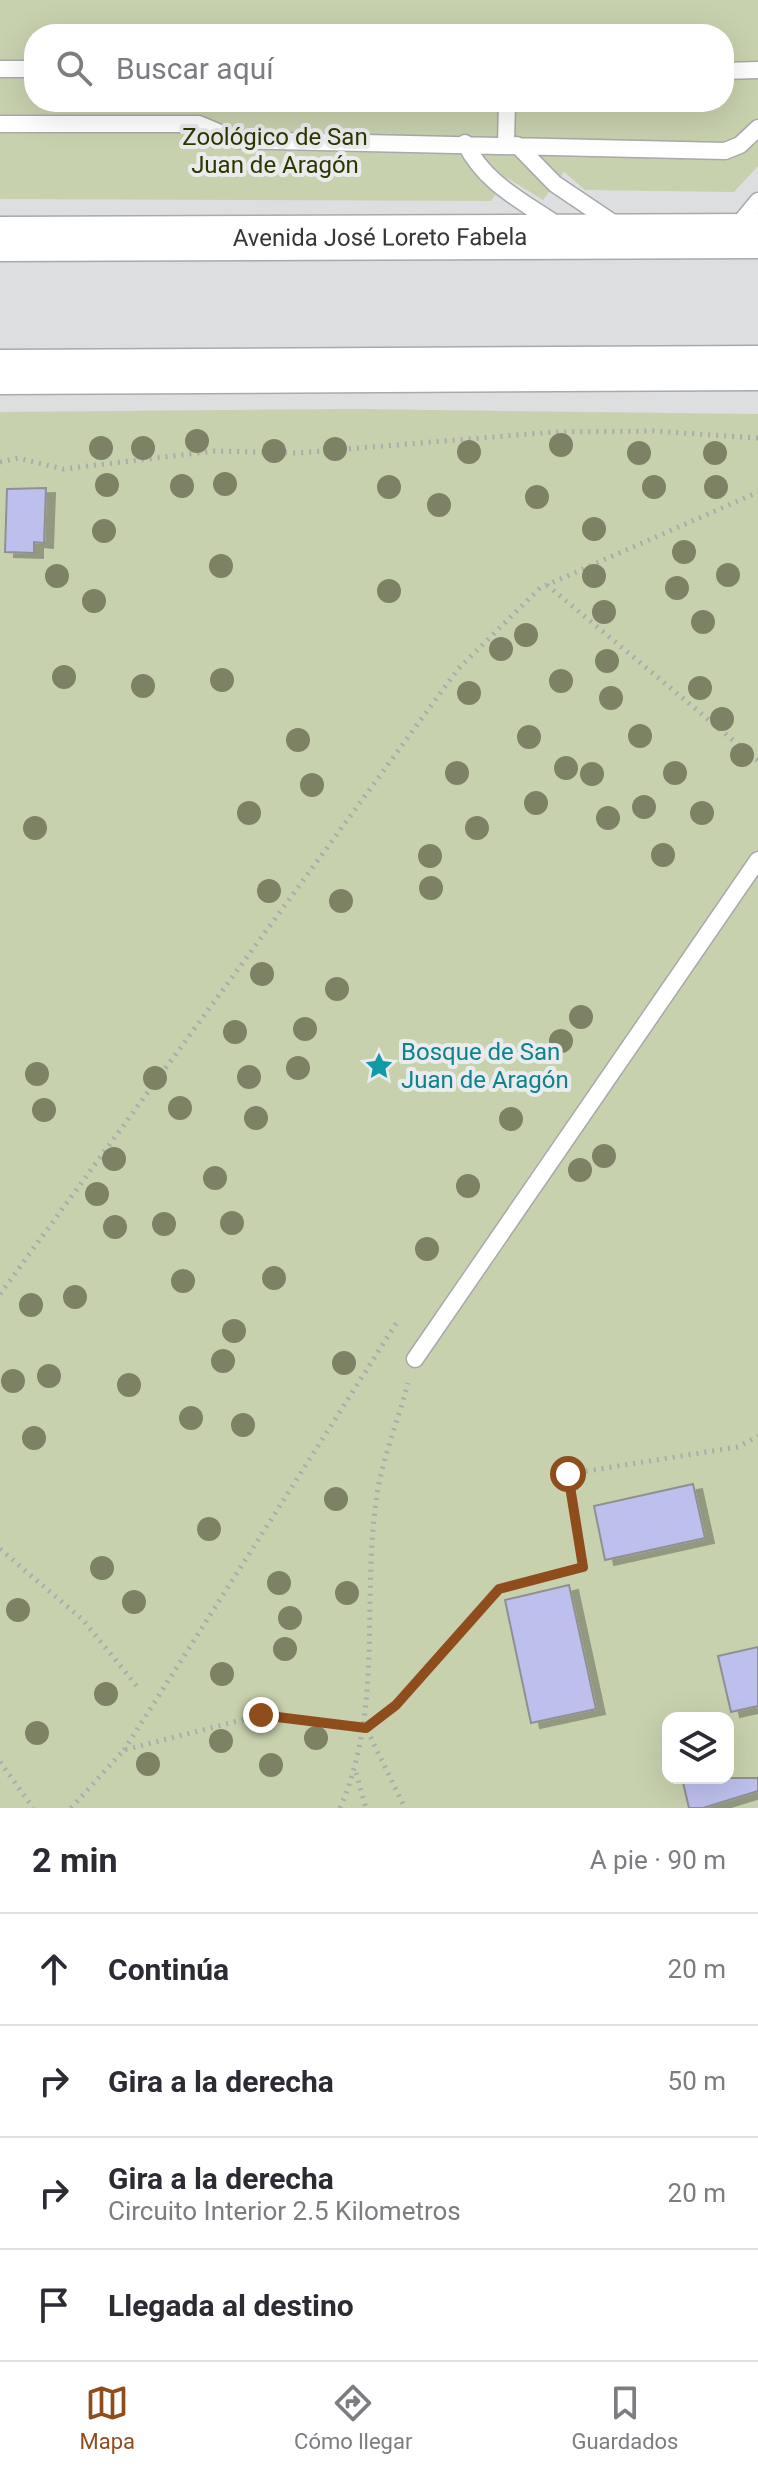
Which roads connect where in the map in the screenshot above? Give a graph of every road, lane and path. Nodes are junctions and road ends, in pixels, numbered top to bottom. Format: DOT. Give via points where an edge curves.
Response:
graph roads {
  1 [pos="0,69"];
  2 [pos="24,69"];
  3 [pos="758,70"];
  4 [pos="734,71"];
  5 [pos="508,112"];
  6 [pos="0,124"];
  7 [pos="758,128"];
  8 [pos="465,143"];
  9 [pos="511,144"];
  10 [pos="758,201"];
  11 [pos="571,234"];
  12 [pos="744,236"];
  13 [pos="634,237"];
  14 [pos="0,239"];
  15 [pos="758,368"];
  16 [pos="0,372"];
  17 [pos="758,438"];
  18 [pos="0,462"];
  19 [pos="758,492"];
  20 [pos="547,585"];
  21 [pos="758,761"];
  22 [pos="758,860"];
  23 [pos="0,1294"];
  24 [pos="399,1319"];
  25 [pos="415,1359"];
  26 [pos="758,1436"];
  27 [pos="0,1549"];
  28 [pos="140,1690"];
  29 [pos="366,1728"];
  30 [pos="124,1750"];
  31 [pos="0,1762"];
  32 [pos="356,1773"];
  33 [pos="33,1808"];
  34 [pos="71,1808"];
  35 [pos="340,1808"];
  36 [pos="366,1808"];
  37 [pos="405,1808"];
  1 -- 2 [label="lane"];
  3 -- 4 [label="lane"];
  5 -- 9 [label="lane"];
  6 -- 8 [label="lane" via="199,124 237,140"];
  7 -- 9 [label="lane" via="725,151"];
  8 -- 9 [label="lane"];
  8 -- 11 [label="lane" via="489,179"];
  9 -- 13 [label="lane" via="555,184"];
  10 -- 12 [label="lane"];
  11 -- 13 [label="main road, Avenida José Loreto Fabela"];
  11 -- 14 [label="main road, Avenida José Loreto Fabela"];
  12 -- 13 [label="main road, Avenida José Loreto Fabela"];
  15 -- 16 [label="main road"];
  17 -- 18 [label="path" via="554,432 298,453 215,451 63,469 18,458"];
  19 -- 20 [label="path"];
  20 -- 21 [label="path"];
  20 -- 23 [label="path" via="458,669"];
  22 -- 25 [label="lane"];
  24 -- 30 [label="path"];
  25 -- 29 [label="path" via="376,1499"];
  26 -- 29 [label="path" via="738,1447 568,1474 583,1567 499,1589 396,1705"];
  27 -- 28 [label="path" via="83,1620"];
  29 -- 30 [label="path" via="261,1715"];
  29 -- 32 [label="path"];
  29 -- 37 [label="path"];
  30 -- 34 [label="path"];
  31 -- 33 [label="path"];
  32 -- 35 [label="path"];
  32 -- 36 [label="path"];
}
